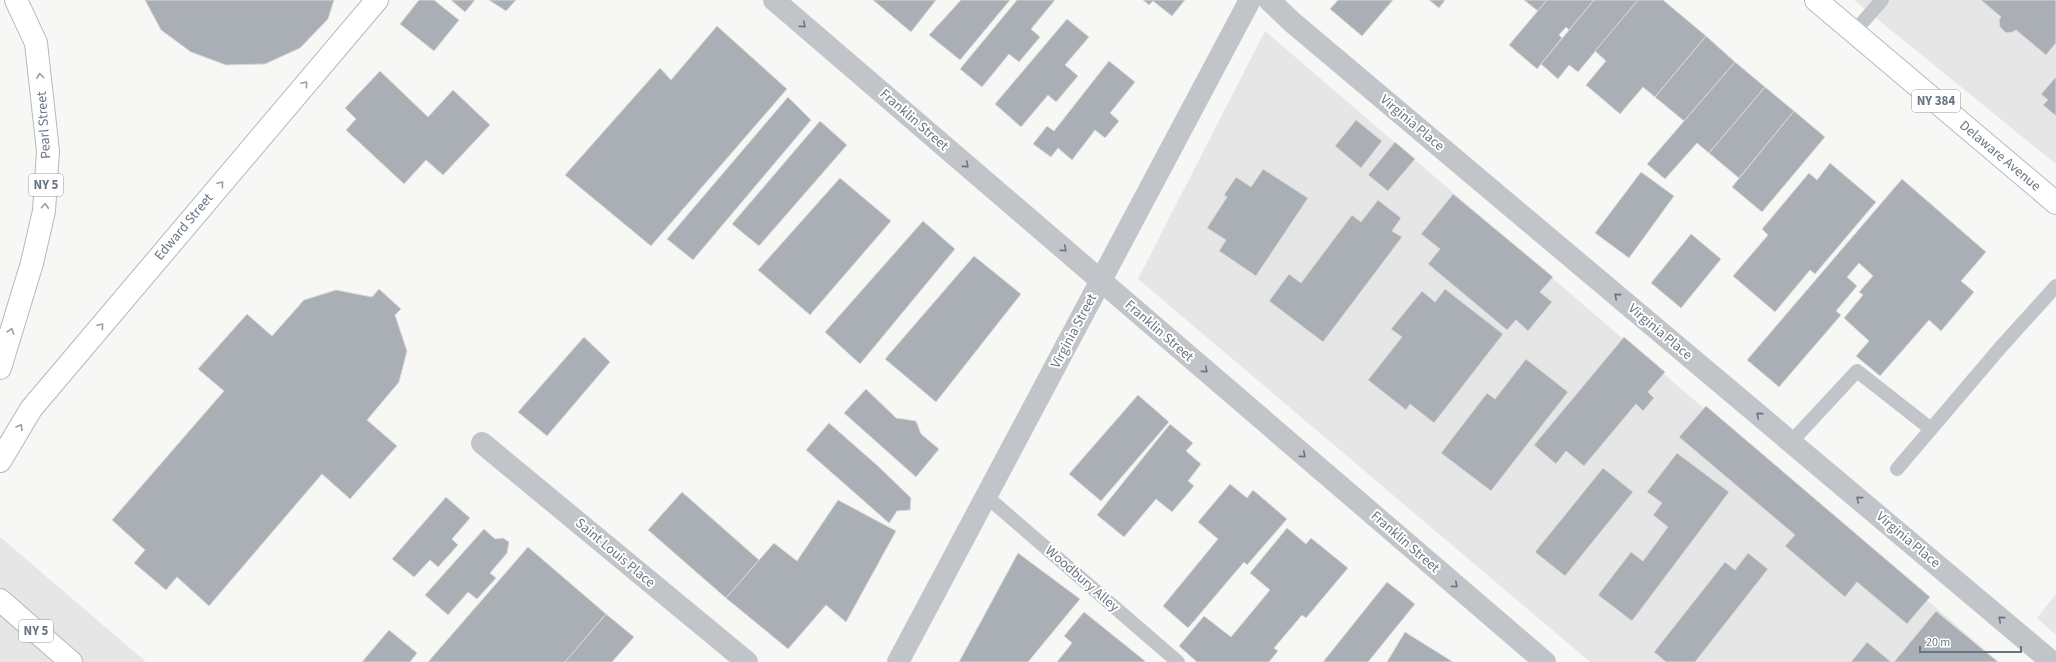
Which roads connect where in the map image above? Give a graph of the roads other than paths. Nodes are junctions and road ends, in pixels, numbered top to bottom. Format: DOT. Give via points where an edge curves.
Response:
graph roads {
  1 [pos="16,0"];
  2 [pos="377,0"];
  3 [pos="1250,0"];
  4 [pos="1269,0"];
  5 [pos="1816,0"];
  6 [pos="1882,0"];
  7 [pos="776,1"];
  8 [pos="1854,32"];
  9 [pos="2056,203"];
  10 [pos="1100,281"];
  11 [pos="2056,286"];
  12 [pos="0,368"];
  13 [pos="1931,429"];
  14 [pos="1791,442"];
  15 [pos="482,443"];
  16 [pos="0,460"];
  17 [pos="1897,469"];
  18 [pos="986,496"];
  19 [pos="0,600"];
  20 [pos="71,662"];
  21 [pos="747,662"];
  22 [pos="898,662"];
  23 [pos="1178,662"];
  24 [pos="1545,662"];
  25 [pos="2052,662"];
  12 -- 1 [label="main road, Pearl Street / NY 5, one-way" via="32,263 44,211 48,151 36,43"];
  16 -- 2 [label="main road, Edward Street, one-way" via="31,409"];
  3 -- 10 [label="street, Virginia Street"];
  14 -- 4 [label="street, Virginia Place, one-way"];
  5 -- 8 [label="main road, Delaware Avenue / NY 384"];
  6 -- 8 [label="lane"];
  7 -- 10 [label="street, Franklin Street, one-way"];
  8 -- 9 [label="main road, Delaware Avenue / NY 384"];
  10 -- 18 [label="street, Virginia Street"];
  10 -- 24 [label="street, Franklin Street, one-way"];
  11 -- 13 [label="lane"];
  13 -- 14 [label="lane" via="1857,371"];
  13 -- 17 [label="lane"];
  25 -- 14 [label="street, Virginia Place, one-way"];
  15 -- 21 [label="street, Saint Louis Place"];
  18 -- 22 [label="street, Virginia Street"];
  18 -- 23 [label="lane, Woodbury Alley"];
  19 -- 20 [label="main road, NY 5"];
}
